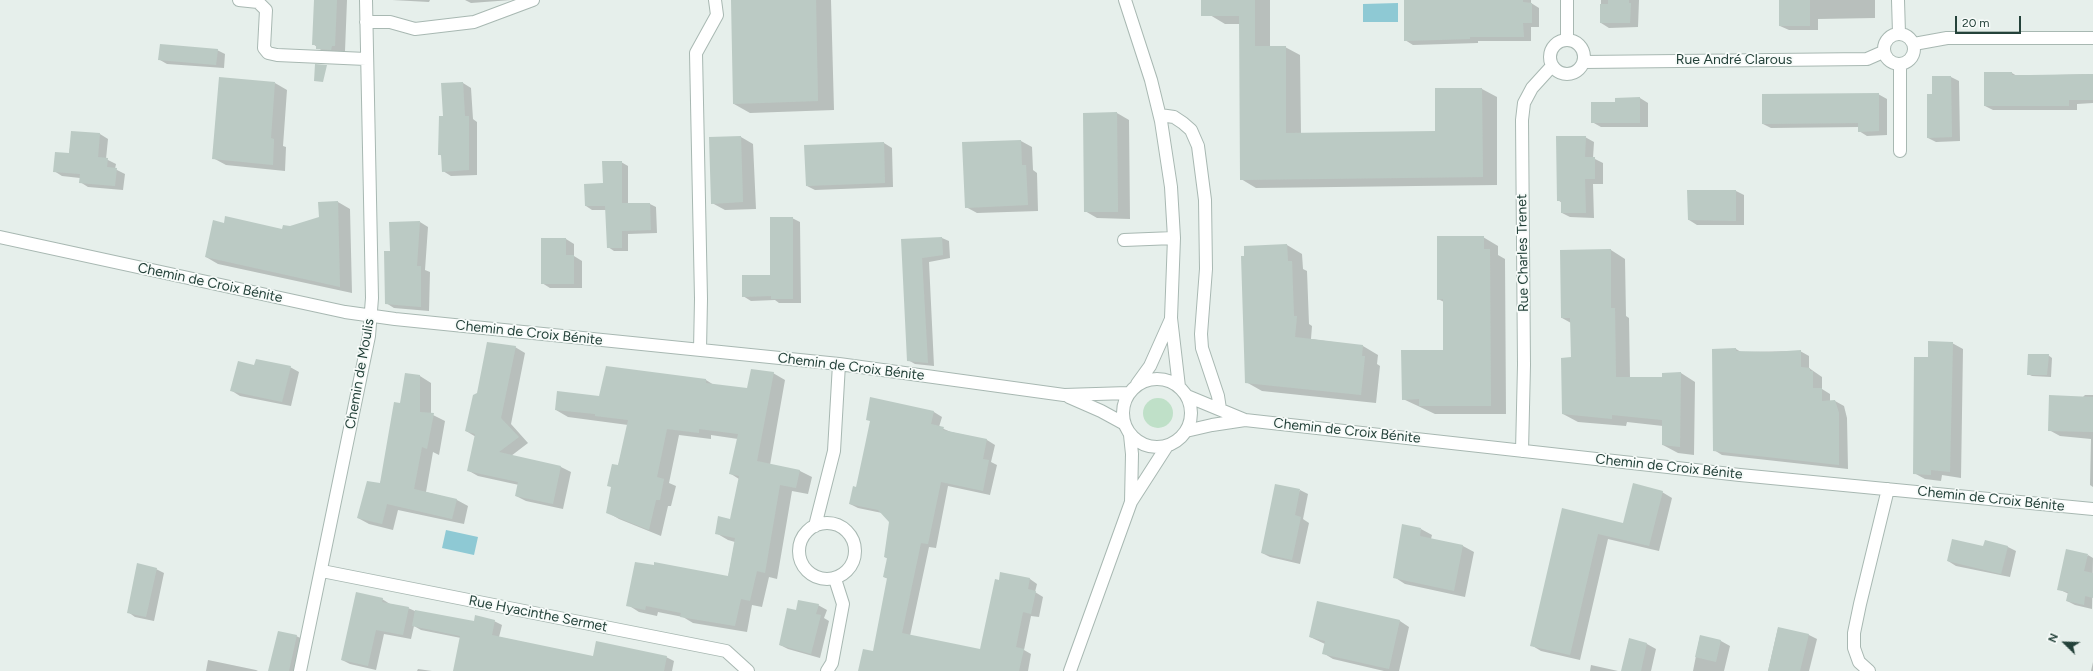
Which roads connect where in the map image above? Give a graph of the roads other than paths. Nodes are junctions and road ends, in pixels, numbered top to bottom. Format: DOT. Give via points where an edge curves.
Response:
graph roads {
  1 [pos="239,0"];
  2 [pos="366,0"];
  3 [pos="533,0"];
  4 [pos="715,0"];
  5 [pos="1125,0"];
  6 [pos="1568,0"];
  7 [pos="1898,0"];
  8 [pos="366,22"];
  9 [pos="1899,33"];
  10 [pos="2093,38"];
  11 [pos="1567,40"];
  12 [pos="1914,44"];
  13 [pos="1883,52"];
  14 [pos="366,59"];
  15 [pos="1584,62"];
  16 [pos="1900,65"];
  17 [pos="1552,66"];
  18 [pos="1160,115"];
  19 [pos="1900,151"];
  20 [pos="0,237"];
  21 [pos="1174,238"];
  22 [pos="1124,240"];
  23 [pos="371,316"];
  24 [pos="1171,318"];
  25 [pos="700,350"];
  26 [pos="839,364"];
  27 [pos="1179,387"];
  28 [pos="1132,389"];
  29 [pos="1064,395"];
  30 [pos="1187,396"];
  31 [pos="1220,409"];
  32 [pos="1245,420"];
  33 [pos="1123,422"];
  34 [pos="1186,431"];
  35 [pos="1130,435"];
  36 [pos="1167,446"];
  37 [pos="1522,451"];
  38 [pos="1888,489"];
  39 [pos="1131,502"];
  40 [pos="2093,509"];
  41 [pos="815,526"];
  42 [pos="322,571"];
  43 [pos="835,579"];
  44 [pos="300,671"];
  45 [pos="748,671"];
  46 [pos="827,671"];
  47 [pos="1070,671"];
  48 [pos="1869,671"];
  1 -- 14 [label="street" via="258,2 266,10 264,48 268,53"];
  2 -- 8 [label="street, Chemin de Moulis"];
  3 -- 8 [label="street" via="474,22 416,29 390,22"];
  4 -- 25 [label="street" via="717,15 696,53"];
  5 -- 18 [label="street" via="1152,80"];
  6 -- 11 [label="street"];
  7 -- 9 [label="street"];
  8 -- 14 [label="street, Chemin de Moulis"];
  9 -- 12 [label="street" via="1910,38"];
  9 -- 13 [label="street" via="1890,36 1883,44"];
  10 -- 12 [label="street" via="1947,38"];
  11 -- 15 [label="street" via="1577,43 1584,51"];
  11 -- 17 [label="street" via="1556,44 1550,54"];
  12 -- 16 [label="street" via="1914,53 1908,62"];
  13 -- 15 [label="street, Rue André Clarous" via="1867,59"];
  13 -- 16 [label="street" via="1891,63"];
  14 -- 23 [label="street, Chemin de Moulis"];
  15 -- 17 [label="street" via="1576,72 1563,74"];
  16 -- 19 [label="street"];
  17 -- 37 [label="street, Rue Charles Trenet" via="1532,88 1524,103 1522,120"];
  18 -- 21 [label="street" via="1171,187"];
  18 -- 31 [label="street" via="1174,117 1183,122 1198,146 1205,200 1206,269 1202,348"];
  20 -- 23 [label="street, Chemin de Croix Bénite"];
  21 -- 22 [label="street"];
  21 -- 24 [label="street"];
  23 -- 25 [label="street, Chemin de Croix Bénite"];
  23 -- 42 [label="street, Chemin de Moulis"];
  24 -- 27 [label="street"];
  24 -- 28 [label="street" via="1150,366"];
  25 -- 26 [label="street, Chemin de Croix Bénite"];
  26 -- 29 [label="street, Chemin de Croix Bénite"];
  26 -- 41 [label="street" via="834,451"];
  27 -- 28 [label="street" via="1169,381 1158,379 1146,380"];
  27 -- 30 [label="street"];
  28 -- 29 [label="street, Chemin de Croix Bénite"];
  28 -- 33 [label="street" via="1124,402"];
  29 -- 33 [label="street, Chemin de Croix Bénite"];
  30 -- 31 [label="street, Chemin de Croix Bénite"];
  30 -- 34 [label="street" via="1191,414"];
  31 -- 32 [label="street, Chemin de Croix Bénite"];
  32 -- 34 [label="street, Chemin de Croix Bénite"];
  32 -- 37 [label="street, Chemin de Croix Bénite"];
  33 -- 35 [label="street"];
  34 -- 36 [label="street" via="1181,438"];
  35 -- 36 [label="street" via="1147,446"];
  35 -- 39 [label="street"];
  36 -- 39 [label="street"];
  37 -- 38 [label="street, Chemin de Croix Bénite"];
  38 -- 40 [label="street, Chemin de Croix Bénite"];
  38 -- 48 [label="street" via="1854,634 1854,648 1859,662"];
  39 -- 47 [label="street"];
  41 -- 43 [label="street" via="805,533 800,544 799,556 803,567 812,575 823,579"];
  41 -- 43 [label="street" via="828,523 840,526 850,536 855,548 854,561 846,572"];
  42 -- 44 [label="street, Chemin de Moulis"];
  42 -- 45 [label="street, Rue Hyacinthe Sermet" via="726,651"];
  43 -- 46 [label="street" via="843,604 832,663"];
}
